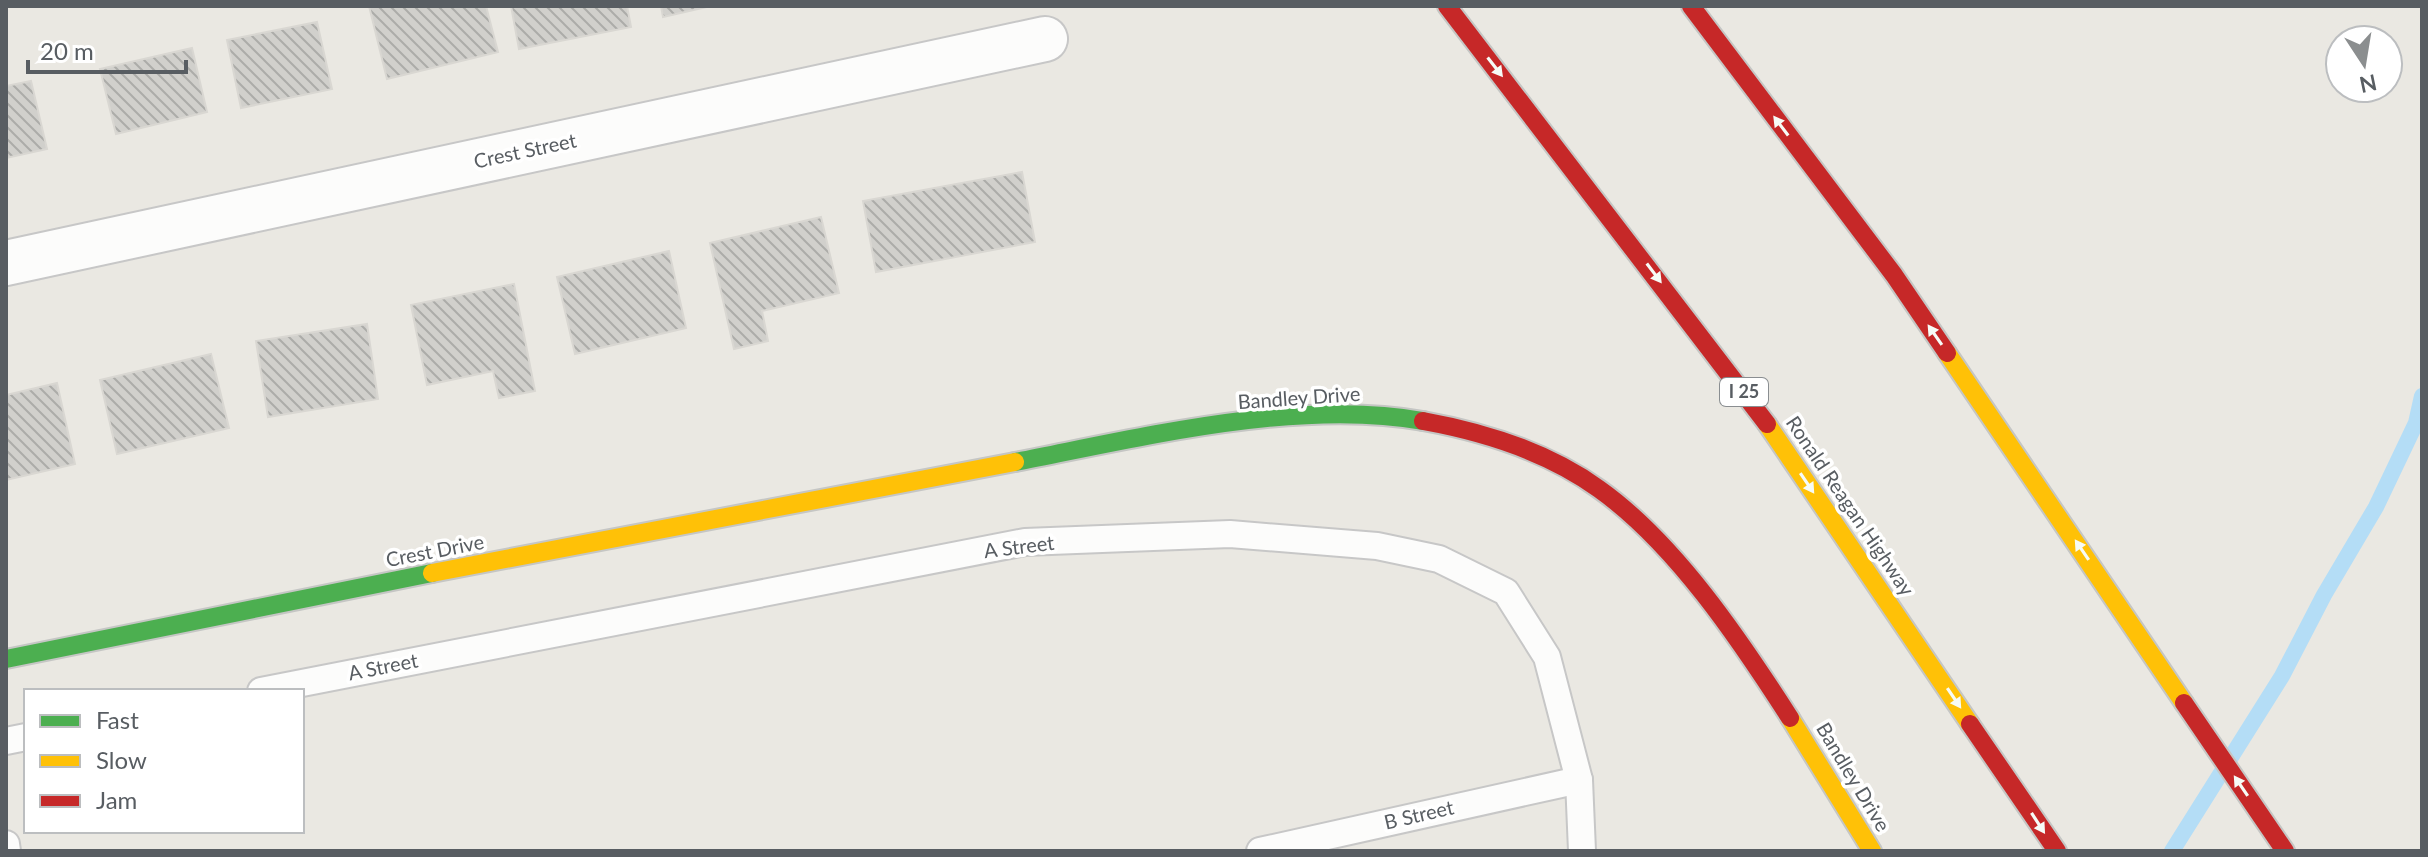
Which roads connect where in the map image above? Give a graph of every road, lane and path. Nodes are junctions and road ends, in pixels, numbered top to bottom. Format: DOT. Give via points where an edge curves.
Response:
graph roads {
  1 [pos="1447,6"];
  2 [pos="1691,6"];
  3 [pos="1045,39"];
  4 [pos="6,263"];
  5 [pos="873,487"];
  6 [pos="6,659"];
  7 [pos="271,689"];
  8 [pos="1579,780"];
  9 [pos="6,844"];
  10 [pos="7,851"];
  11 [pos="1260,851"];
  12 [pos="1582,851"];
  13 [pos="1872,851"];
  14 [pos="2057,851"];
  15 [pos="2285,851"];
  1 -- 14 [label="main road, Ronald Reagan Highway / I 25, one-way" via="1756,408"];
  15 -- 2 [label="main road, one-way" via="1894,275"];
  3 -- 4 [label="street, Crest Street"];
  5 -- 6 [label="main road, Crest Drive"];
  5 -- 13 [label="main road, Bandley Drive" via="1267,418 1362,414 1441,425 1512,445 1589,482 1645,529 1718,610"];
  7 -- 8 [label="lane, A Street" via="1025,542 1230,534 1377,546 1439,559 1506,592 1547,657"];
  8 -- 11 [label="lane, B Street"];
  8 -- 12 [label="lane, A Street"];
  9 -- 10 [label="lane"];
}
